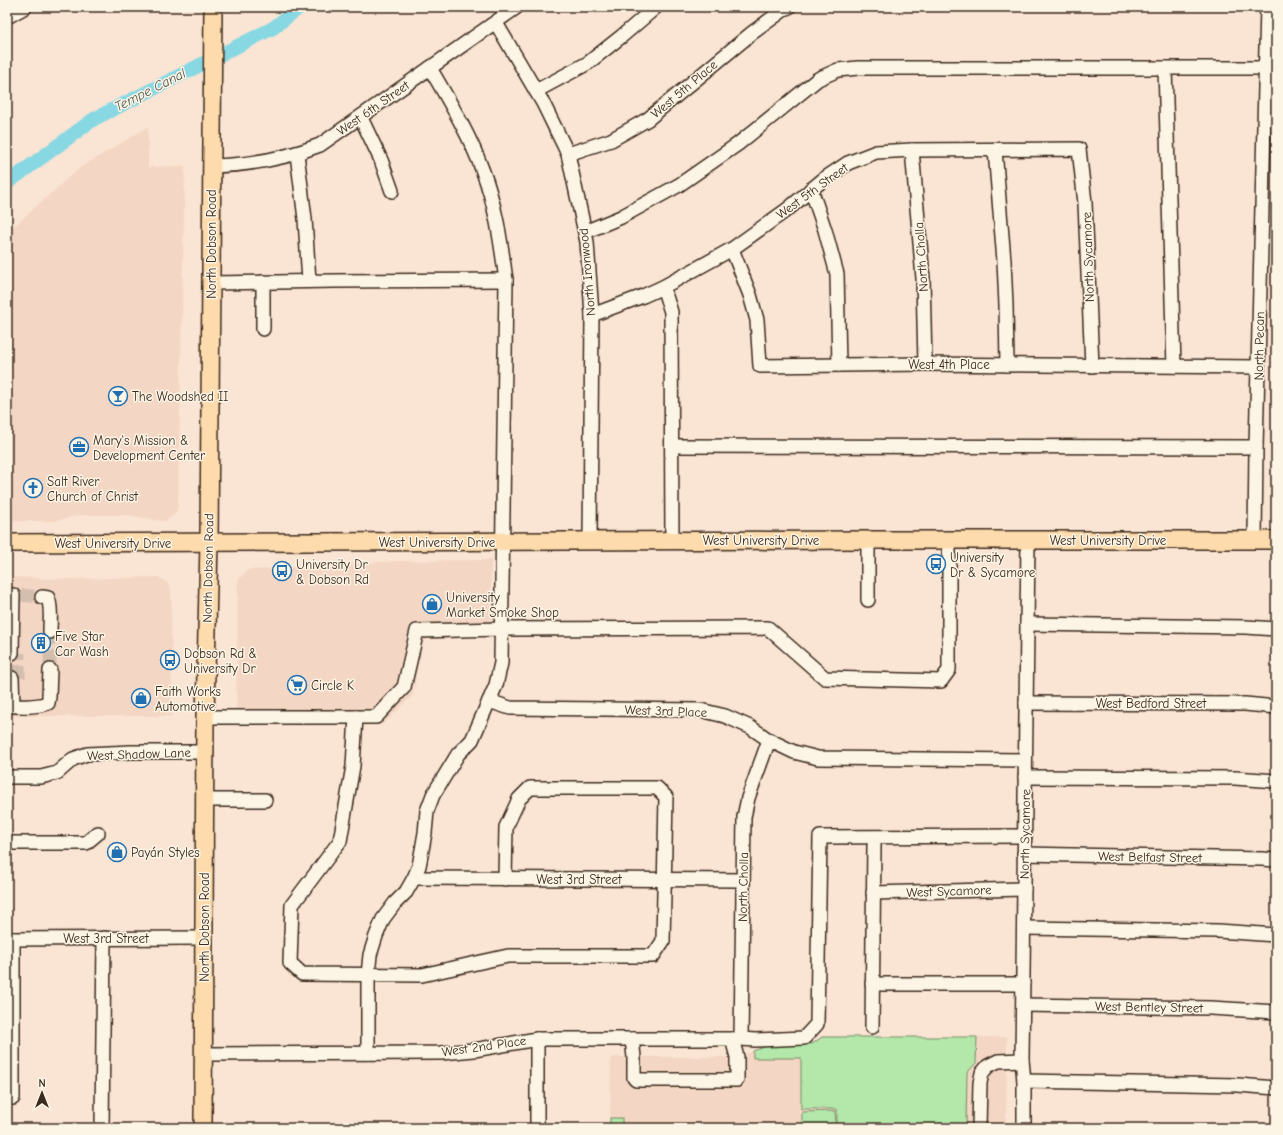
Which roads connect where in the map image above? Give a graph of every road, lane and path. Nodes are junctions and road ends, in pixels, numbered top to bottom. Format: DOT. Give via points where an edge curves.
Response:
graph roads {
  1 [pos="24,7"];
  2 [pos="213,7"];
  3 [pos="517,7"];
  4 [pos="656,7"];
  5 [pos="789,7"];
  6 [pos="1267,7"];
  7 [pos="7,17"];
  8 [pos="496,23"];
  9 [pos="430,68"];
  10 [pos="1165,68"];
  11 [pos="1266,68"];
  12 [pos="536,91"];
  13 [pos="361,118"];
  14 [pos="1079,149"];
  15 [pos="912,150"];
  16 [pos="995,150"];
  17 [pos="297,154"];
  18 [pos="568,154"];
  19 [pos="212,166"];
  20 [pos="811,189"];
  21 [pos="392,191"];
  22 [pos="585,232"];
  23 [pos="732,249"];
  24 [pos="506,280"];
  25 [pos="310,281"];
  26 [pos="263,282"];
  27 [pos="211,283"];
  28 [pos="663,287"];
  29 [pos="592,315"];
  30 [pos="263,329"];
  31 [pos="925,364"];
  32 [pos="839,365"];
  33 [pos="1007,365"];
  34 [pos="1092,366"];
  35 [pos="1174,366"];
  36 [pos="1258,367"];
  37 [pos="672,446"];
  38 [pos="1256,447"];
  39 [pos="868,540"];
  40 [pos="949,540"];
  41 [pos="1028,540"];
  42 [pos="1255,540"];
  43 [pos="1276,540"];
  44 [pos="504,541"];
  45 [pos="590,541"];
  46 [pos="672,541"];
  47 [pos="209,542"];
  48 [pos="7,543"];
  49 [pos="17,595"];
  50 [pos="42,597"];
  51 [pos="868,600"];
  52 [pos="1027,624"];
  53 [pos="1276,628"];
  54 [pos="502,629"];
  55 [pos="50,632"];
  56 [pos="16,653"];
  57 [pos="50,670"];
  58 [pos="16,678"];
  59 [pos="489,700"];
  60 [pos="1026,702"];
  61 [pos="13,704"];
  62 [pos="1276,707"];
  63 [pos="205,717"];
  64 [pos="356,717"];
  65 [pos="769,740"];
  66 [pos="205,752"];
  67 [pos="1026,760"];
  68 [pos="7,777"];
  69 [pos="1025,777"];
  70 [pos="1276,781"];
  71 [pos="205,800"];
  72 [pos="265,800"];
  73 [pos="98,833"];
  74 [pos="1025,836"];
  75 [pos="7,843"];
  76 [pos="874,845"];
  77 [pos="1024,854"];
  78 [pos="1276,860"];
  79 [pos="414,878"];
  80 [pos="505,879"];
  81 [pos="664,880"];
  82 [pos="743,880"];
  83 [pos="1024,889"];
  84 [pos="873,893"];
  85 [pos="1024,928"];
  86 [pos="1276,935"];
  87 [pos="104,938"];
  88 [pos="204,938"];
  89 [pos="10,939"];
  90 [pos="368,975"];
  91 [pos="872,984"];
  92 [pos="1023,984"];
  93 [pos="1023,1005"];
  94 [pos="1276,1012"];
  95 [pos="10,1016"];
  96 [pos="872,1027"];
  97 [pos="537,1039"];
  98 [pos="632,1039"];
  99 [pos="736,1039"];
  100 [pos="368,1053"];
  101 [pos="203,1054"];
  102 [pos="1022,1060"];
  103 [pos="1024,1081"];
  104 [pos="1276,1088"];
  105 [pos="7,1098"];
  106 [pos="102,1128"];
  107 [pos="203,1128"];
  108 [pos="536,1128"];
  109 [pos="979,1128"];
  110 [pos="1024,1128"];
  1 -- 7 [label="street"];
  2 -- 19 [label="main road, North Dobson Road"];
  3 -- 8 [label="street, West 6th Street"];
  4 -- 12 [label="street" via="588,63"];
  5 -- 18 [label="street, West 5th Place" via="752,33 648,119 612,140"];
  6 -- 11 [label="street, North Pecan"];
  8 -- 9 [label="street, West 6th Street"];
  8 -- 12 [label="street, North Ironwood"];
  9 -- 13 [label="street, West 6th Street"];
  9 -- 24 [label="street" via="467,135 482,170 501,242"];
  10 -- 11 [label="street"];
  10 -- 22 [label="street" via="838,70 818,79 738,144 679,185 621,217"];
  10 -- 35 [label="street"];
  11 -- 36 [label="street, North Pecan"];
  12 -- 18 [label="street, North Ironwood"];
  13 -- 17 [label="street, West 6th Street" via="320,145"];
  13 -- 21 [label="street"];
  14 -- 16 [label="street, West 5th Street"];
  14 -- 34 [label="street, North Sycamore" via="1085,203"];
  15 -- 16 [label="street, West 5th Street"];
  15 -- 20 [label="street, West 5th Street" via="876,152 848,163"];
  15 -- 31 [label="street, North Cholla" via="923,278"];
  16 -- 33 [label="street" via="1004,261"];
  17 -- 19 [label="street, West 6th Street" via="250,164"];
  17 -- 25 [label="street"];
  18 -- 22 [label="street, North Ironwood"];
  19 -- 27 [label="main road, North Dobson Road"];
  20 -- 23 [label="street, West 5th Street" via="788,209"];
  20 -- 32 [label="street" via="838,274"];
  22 -- 29 [label="street, North Ironwood"];
  23 -- 28 [label="street, West 5th Street"];
  23 -- 32 [label="street, West 4th Place" via="757,320 760,366"];
  24 -- 25 [label="street"];
  24 -- 44 [label="street"];
  25 -- 26 [label="street"];
  26 -- 27 [label="street"];
  26 -- 30 [label="street"];
  27 -- 47 [label="main road, North Dobson Road"];
  28 -- 29 [label="street, West 5th Street"];
  28 -- 37 [label="street" via="671,312"];
  29 -- 45 [label="street, North Ironwood"];
  31 -- 32 [label="street, West 4th Place"];
  31 -- 33 [label="street, West 4th Place"];
  33 -- 34 [label="street, West 4th Place"];
  34 -- 35 [label="street, West 4th Place"];
  35 -- 36 [label="street, West 4th Place"];
  36 -- 38 [label="street, North Pecan"];
  37 -- 38 [label="street"];
  37 -- 46 [label="street"];
  38 -- 42 [label="street, North Pecan"];
  39 -- 40 [label="main road, West University Drive"];
  39 -- 46 [label="main road, West University Drive"];
  39 -- 51 [label="street"];
  40 -- 41 [label="main road, West University Drive"];
  40 -- 54 [label="street" via="949,670 941,681 825,678 768,628"];
  41 -- 42 [label="main road, West University Drive"];
  41 -- 52 [label="street, North Sycamore"];
  42 -- 43 [label="main road, West University Drive"];
  44 -- 45 [label="main road, West University Drive"];
  44 -- 47 [label="main road, West University Drive"];
  44 -- 54 [label="street"];
  45 -- 46 [label="main road, West University Drive"];
  47 -- 48 [label="main road, West University Drive"];
  47 -- 63 [label="main road, North Dobson Road"];
  49 -- 56 [label="street"];
  50 -- 55 [label="street" via="48,598 49,602"];
  52 -- 53 [label="street"];
  52 -- 60 [label="street, North Sycamore"];
  54 -- 59 [label="street" via="501,663 496,685"];
  54 -- 64 [label="street" via="417,631 404,687 376,717"];
  57 -- 61 [label="street" via="48,703"];
  58 -- 61 [label="street"];
  59 -- 65 [label="street, West 3rd Place" via="510,708 700,710 725,716 750,727"];
  59 -- 79 [label="street" via="472,740 458,754 433,795 427,811 419,866"];
  60 -- 62 [label="street, West Bedford Street" via="1245,704"];
  60 -- 67 [label="street, North Sycamore"];
  63 -- 64 [label="street"];
  63 -- 66 [label="main road, North Dobson Road"];
  64 -- 90 [label="street" via="354,766 340,841 292,905 290,964 302,974"];
  65 -- 67 [label="street, West 3rd Place" via="794,752 818,758"];
  65 -- 82 [label="street, North Cholla" via="748,798 744,817"];
  66 -- 68 [label="street, West Shadow Lane" via="87,754 73,759 57,773 41,778"];
  66 -- 71 [label="main road, North Dobson Road"];
  67 -- 69 [label="street, North Sycamore"];
  69 -- 70 [label="street" via="1235,778"];
  69 -- 74 [label="street, North Sycamore"];
  71 -- 72 [label="street"];
  71 -- 88 [label="main road, North Dobson Road"];
  73 -- 75 [label="street" via="86,843"];
  74 -- 77 [label="street, North Sycamore"];
  74 -- 99 [label="street, West 2nd Place" via="820,837 817,1024 804,1038"];
  76 -- 84 [label="street"];
  77 -- 78 [label="street, West Belfast Street"];
  77 -- 83 [label="street, North Sycamore"];
  79 -- 80 [label="street, West 3rd Street"];
  79 -- 90 [label="street" via="406,892 383,919 370,955"];
  80 -- 81 [label="street, West 3rd Street"];
  80 -- 81 [label="street" via="506,827 519,799 530,788 657,788 666,797"];
  81 -- 82 [label="street, West 3rd Street"];
  81 -- 90 [label="street" via="663,941 653,956 508,956 422,975"];
  82 -- 99 [label="street, North Cholla"];
  83 -- 84 [label="street, West Sycamore"];
  83 -- 85 [label="street, North Sycamore"];
  84 -- 91 [label="street"];
  85 -- 86 [label="street" via="1218,931"];
  85 -- 92 [label="street, North Sycamore"];
  87 -- 88 [label="street, West 3rd Street"];
  87 -- 89 [label="street, West 3rd Street"];
  87 -- 106 [label="street"];
  88 -- 101 [label="main road, North Dobson Road"];
  89 -- 95 [label="street"];
  90 -- 100 [label="street"];
  91 -- 92 [label="street"];
  91 -- 96 [label="street"];
  92 -- 93 [label="street, North Sycamore"];
  93 -- 94 [label="street, West Bentley Street" via="1211,1008"];
  93 -- 102 [label="street, North Sycamore"];
  95 -- 105 [label="street" via="14,1098"];
  97 -- 98 [label="street, West 2nd Place"];
  97 -- 100 [label="street, West 2nd Place" via="442,1053"];
  97 -- 108 [label="street"];
  98 -- 99 [label="street, West 2nd Place"];
  98 -- 99 [label="street, North Cholla" via="636,1080 737,1080"];
  100 -- 101 [label="street, West 2nd Place"];
  101 -- 107 [label="main road, North Dobson Road"];
  102 -- 103 [label="street, North Sycamore"];
  102 -- 109 [label="street" via="998,1061 982,1072"];
  103 -- 104 [label="street"];
  103 -- 110 [label="street, North Sycamore"];
}
